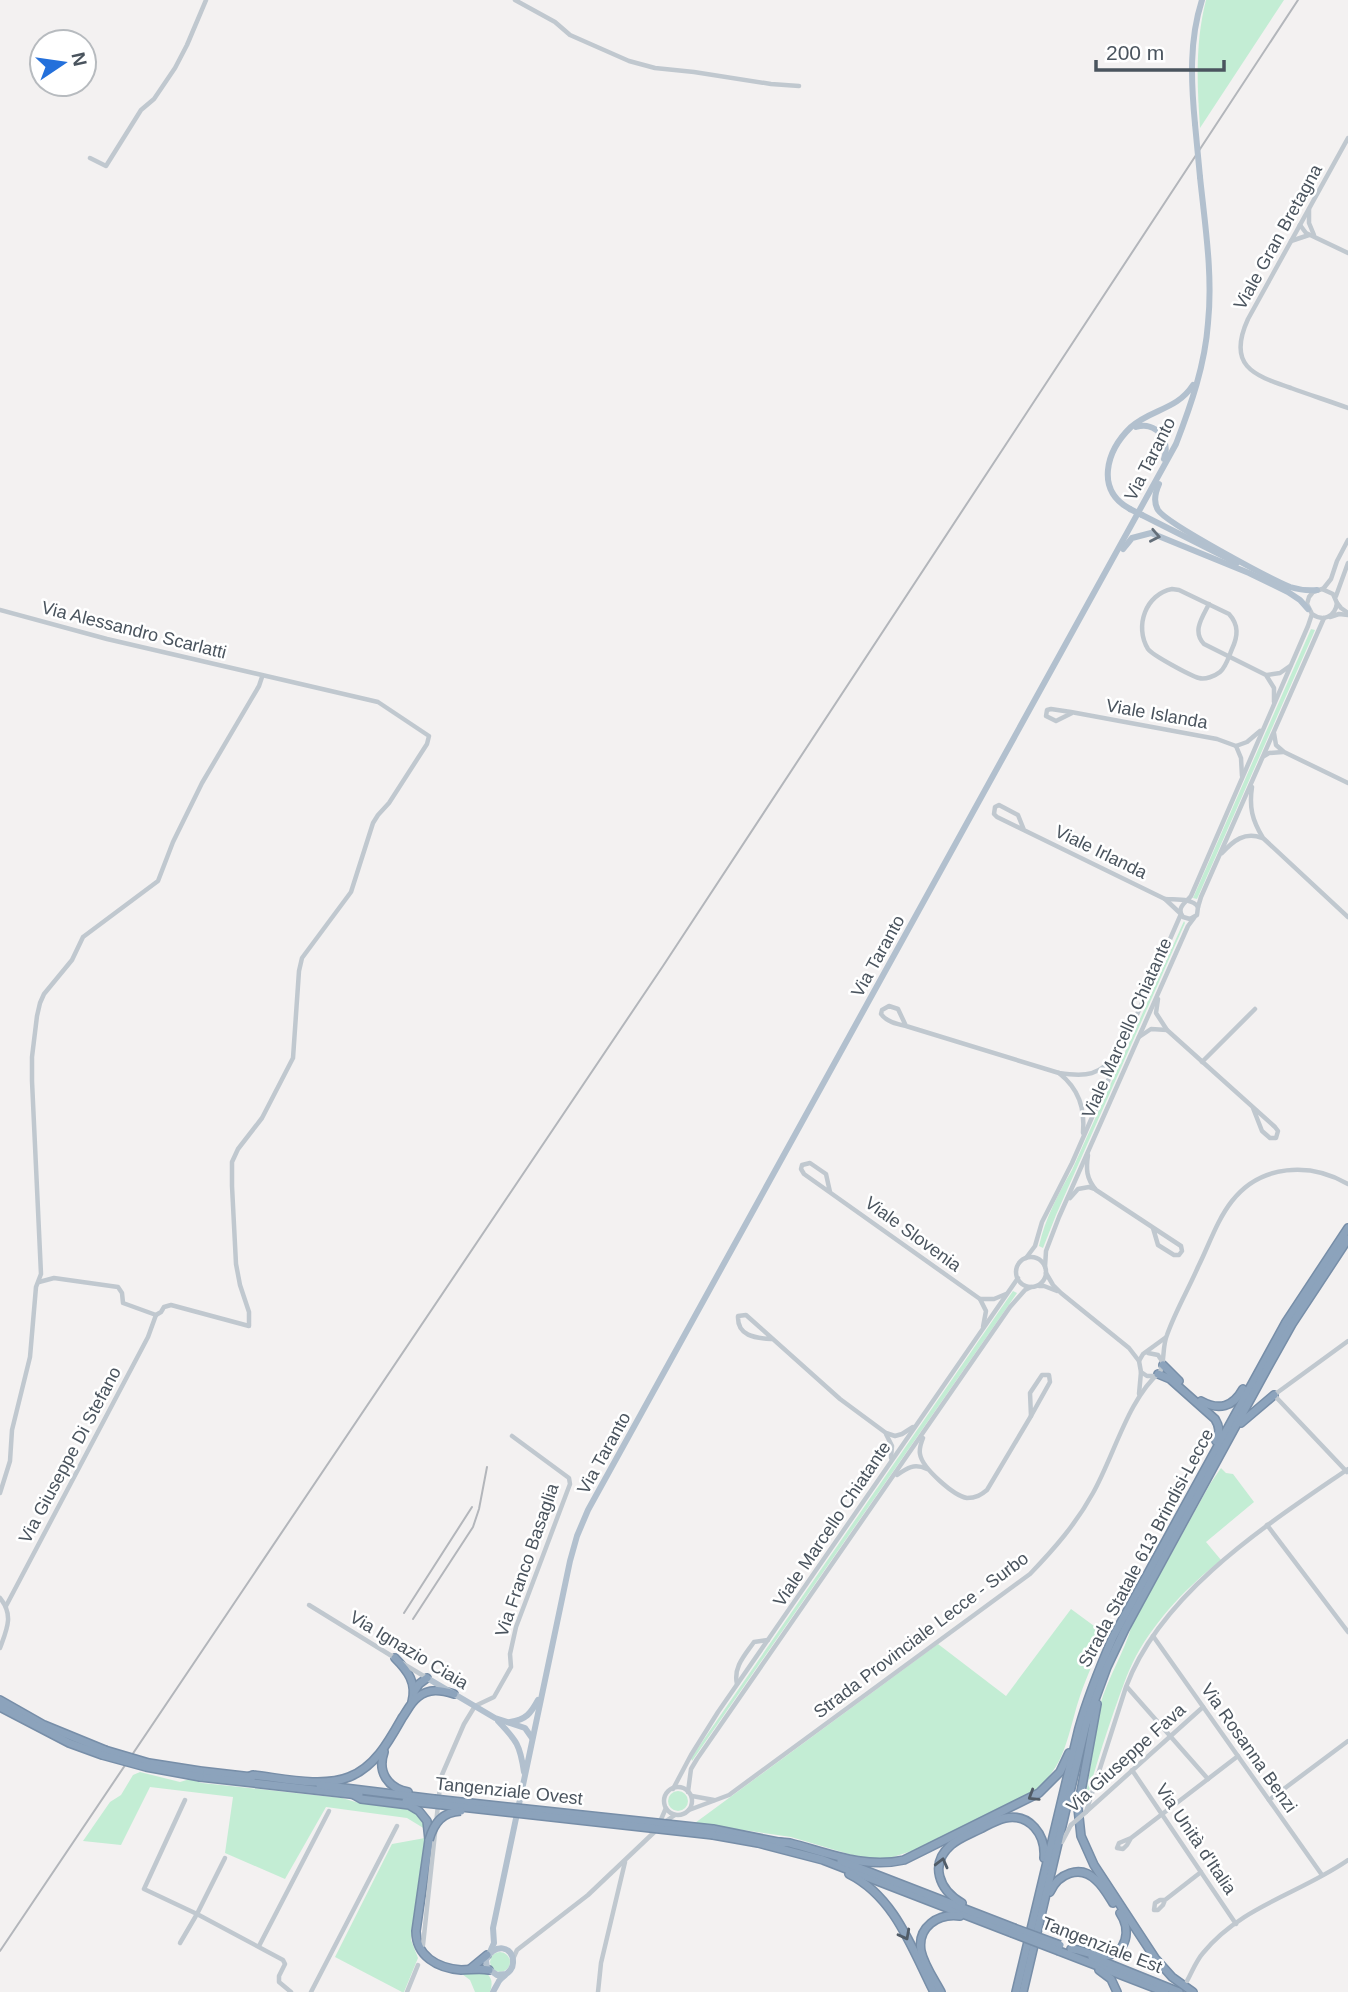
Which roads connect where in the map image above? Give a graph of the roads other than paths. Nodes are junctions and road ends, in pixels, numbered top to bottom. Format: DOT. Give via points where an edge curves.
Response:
graph roads {
  1 [pos="206,0"];
  2 [pos="515,0"];
  3 [pos="1202,0"];
  4 [pos="799,86"];
  5 [pos="1348,138"];
  6 [pos="90,158"];
  7 [pos="1310,207"];
  8 [pos="1300,225"];
  9 [pos="1314,235"];
  10 [pos="1290,242"];
  11 [pos="1348,253"];
  12 [pos="1198,378"];
  13 [pos="1348,408"];
  14 [pos="1130,428"];
  15 [pos="1176,444"];
  16 [pos="1157,479"];
  17 [pos="1348,540"];
  18 [pos="1348,563"];
  19 [pos="1250,570"];
  20 [pos="1106,573"];
  21 [pos="1320,589"];
  22 [pos="1336,600"];
  23 [pos="1209,604"];
  24 [pos="0,610"];
  25 [pos="1310,612"];
  26 [pos="1348,614"];
  27 [pos="1327,617"];
  28 [pos="1229,656"];
  29 [pos="1292,664"];
  30 [pos="1266,675"];
  31 [pos="262,677"];
  32 [pos="1274,705"];
  33 [pos="1072,713"];
  34 [pos="1265,726"];
  35 [pos="1274,731"];
  36 [pos="1236,746"];
  37 [pos="1284,751"];
  38 [pos="1263,757"];
  39 [pos="1242,778"];
  40 [pos="1252,781"];
  41 [pos="1348,783"];
  42 [pos="1024,830"];
  43 [pos="1263,838"];
  44 [pos="1219,855"];
  45 [pos="1165,899"];
  46 [pos="1186,901"];
  47 [pos="1198,907"];
  48 [pos="1181,914"];
  49 [pos="1348,917"];
  50 [pos="1194,918"];
  51 [pos="1159,990"];
  52 [pos="1255,1009"];
  53 [pos="906,1026"];
  54 [pos="1167,1031"];
  55 [pos="1138,1038"];
  56 [pos="1123,1045"];
  57 [pos="1202,1062"];
  58 [pos="1059,1073"];
  59 [pos="1253,1108"];
  60 [pos="1083,1137"];
  61 [pos="1088,1151"];
  62 [pos="1348,1184"];
  63 [pos="1096,1190"];
  64 [pos="830,1192"];
  65 [pos="1059,1217"];
  66 [pos="1153,1228"];
  67 [pos="1348,1228"];
  68 [pos="1348,1240"];
  69 [pos="1026,1258"];
  70 [pos="1046,1270"];
  71 [pos="1018,1278"];
  72 [pos="39,1282"];
  73 [pos="1034,1287"];
  74 [pos="1061,1293"];
  75 [pos="1007,1294"];
  76 [pos="980,1299"];
  77 [pos="156,1315"];
  78 [pos="982,1331"];
  79 [pos="1166,1337"];
  80 [pos="771,1339"];
  81 [pos="1348,1341"];
  82 [pos="1129,1348"];
  83 [pos="1270,1352"];
  84 [pos="1145,1353"];
  85 [pos="1139,1360"];
  86 [pos="1163,1363"];
  87 [pos="1141,1372"];
  88 [pos="1156,1375"];
  89 [pos="1139,1395"];
  90 [pos="1274,1395"];
  91 [pos="1031,1416"];
  92 [pos="919,1422"];
  93 [pos="925,1432"];
  94 [pos="886,1433"];
  95 [pos="512,1436"];
  96 [pos="890,1463"];
  97 [pos="927,1469"];
  98 [pos="1347,1471"];
  99 [pos="1210,1474"];
  100 [pos="893,1478"];
  101 [pos="0,1493"];
  102 [pos="1189,1497"];
  103 [pos="1267,1525"];
  104 [pos="0,1598"];
  105 [pos="309,1605"];
  106 [pos="6,1606"];
  107 [pos="1125,1629"];
  108 [pos="1348,1632"];
  109 [pos="1153,1636"];
  110 [pos="769,1640"];
  111 [pos="0,1648"];
  112 [pos="395,1658"];
  113 [pos="427,1678"];
  114 [pos="737,1685"];
  115 [pos="1126,1687"];
  116 [pos="543,1688"];
  117 [pos="417,1694"];
  118 [pos="454,1694"];
  119 [pos="1088,1696"];
  120 [pos="0,1700"];
  121 [pos="475,1706"];
  122 [pos="0,1707"];
  123 [pos="1203,1707"];
  124 [pos="495,1718"];
  125 [pos="506,1722"];
  126 [pos="1171,1736"];
  127 [pos="515,1738"];
  128 [pos="533,1738"];
  129 [pos="1348,1741"];
  130 [pos="388,1742"];
  131 [pos="104,1752"];
  132 [pos="1238,1756"];
  133 [pos="1132,1770"];
  134 [pos="200,1774"];
  135 [pos="248,1777"];
  136 [pos="525,1778"];
  137 [pos="1208,1779"];
  138 [pos="673,1788"];
  139 [pos="690,1794"];
  140 [pos="354,1795"];
  141 [pos="434,1799"];
  142 [pos="186,1800"];
  143 [pos="718,1800"];
  144 [pos="1269,1800"];
  145 [pos="666,1808"];
  146 [pos="689,1810"];
  147 [pos="329,1811"];
  148 [pos="1086,1812"];
  149 [pos="510,1813"];
  150 [pos="1162,1814"];
  151 [pos="675,1815"];
  152 [pos="397,1826"];
  153 [pos="713,1832"];
  154 [pos="654,1834"];
  155 [pos="1131,1838"];
  156 [pos="429,1840"];
  157 [pos="779,1842"];
  158 [pos="797,1853"];
  159 [pos="225,1858"];
  160 [pos="625,1861"];
  161 [pos="1347,1862"];
  162 [pos="1052,1869"];
  163 [pos="1201,1872"];
  164 [pos="1322,1875"];
  165 [pos="606,1880"];
  166 [pos="620,1884"];
  167 [pos="1165,1900"];
  168 [pos="1035,1912"];
  169 [pos="197,1914"];
  170 [pos="496,1917"];
  171 [pos="1236,1923"];
  172 [pos="999,1924"];
  173 [pos="1039,1926"];
  174 [pos="1013,1930"];
  175 [pos="180,1943"];
  176 [pos="526,1943"];
  177 [pos="423,1945"];
  178 [pos="259,1946"];
  179 [pos="504,1949"];
  180 [pos="1069,1952"];
  181 [pos="489,1953"];
  182 [pos="1028,1959"];
  183 [pos="513,1960"];
  184 [pos="418,1965"];
  185 [pos="470,1969"];
  186 [pos="490,1971"];
  187 [pos="506,1974"];
  188 [pos="1187,1981"];
  189 [pos="291,1992"];
  190 [pos="311,1992"];
  191 [pos="407,1992"];
  192 [pos="493,1992"];
  193 [pos="598,1992"];
  194 [pos="934,1992"];
  195 [pos="941,1992"];
  196 [pos="1015,1992"];
  197 [pos="1025,1992"];
  198 [pos="1117,1992"];
  199 [pos="1165,1992"];
  200 [pos="1179,1992"];
  201 [pos="1193,1992"];
  1 -- 6 [label="street" via="175,68 141,110 106,166"];
  2 -- 4 [label="street" via="570,35 629,61"];
  3 -- 12 [label="main road, Via Taranto, bridge" via="1192,62 1209,291"];
  5 -- 7 [label="street, Viale Gran Bretagna"];
  7 -- 8 [label="street, Viale Gran Bretagna"];
  7 -- 9 [label="street"];
  8 -- 9 [label="street"];
  8 -- 10 [label="street, Viale Gran Bretagna"];
  9 -- 10 [label="street"];
  9 -- 11 [label="street"];
  10 -- 13 [label="street, Viale Gran Bretagna" via="1243,330 1243,359 1265,379"];
  12 -- 14 [label="main road" via="1185,397"];
  12 -- 15 [label="main road, Via Taranto"];
  14 -- 16 [label="main road" via="1153,427 1162,434 1166,454"];
  14 -- 19 [label="main road, bridge" via="1107,473 1116,499"];
  15 -- 16 [label="main road, Via Taranto"];
  15 -- 19 [label="main road" via="1156,489 1157,510"];
  16 -- 20 [label="main road, Via Taranto"];
  17 -- 21 [label="street, Viale Marcello Chiatante" via="1331,579"];
  18 -- 22 [label="street, Viale Marcello Chiatante"];
  20 -- 19 [label="main road, one-way" via="1127,543 1151,533"];
  19 -- 21 [label="main road" via="1304,591"];
  19 -- 25 [label="main road" via="1300,600"];
  20 -- 116 [label="main road, Via Taranto" via="588,1510 570,1561"];
  21 -- 22 [label="street" via="1330,591"];
  21 -- 25 [label="street, Viale Marcello Chiatante" via="1309,597"];
  22 -- 26 [label="street"];
  22 -- 27 [label="street, Viale Marcello Chiatante" via="1336,609"];
  23 -- 28 [label="street" via="1234,620 1238,636"];
  23 -- 28 [label="street" via="1198,627 1199,638"];
  23 -- 28 [label="street" via="1179,590 1158,593 1142,623 1145,643 1151,654 1199,678 1220,672"];
  24 -- 31 [label="street, Via Alessandro Scarlatti"];
  25 -- 27 [label="street" via="1317,618"];
  25 -- 29 [label="street, Viale Marcello Chiatante"];
  26 -- 27 [label="street"];
  27 -- 35 [label="street, Viale Marcello Chiatante"];
  28 -- 30 [label="street"];
  29 -- 30 [label="street" via="1275,676"];
  29 -- 32 [label="street, Viale Marcello Chiatante"];
  30 -- 32 [label="street" via="1274,688"];
  31 -- 72 [label="street" via="202,783 158,881 83,937 40,1003 32,1058"];
  31 -- 77 [label="street, Via Alessandro Scarlatti" via="378,702 429,736 373,823 351,892 302,958 293,1058 262,1118 234,1155 236,1264 249,1326 167,1305"];
  32 -- 34 [label="street, Viale Marcello Chiatante"];
  33 -- 33 [label="street, Viale Islanda" via="1051,709 1046,716 1056,721"];
  33 -- 36 [label="street, Viale Islanda"];
  34 -- 36 [label="street"];
  34 -- 39 [label="street, Viale Marcello Chiatante"];
  35 -- 37 [label="street" via="1276,745"];
  35 -- 38 [label="street, Viale Marcello Chiatante"];
  36 -- 39 [label="street"];
  37 -- 38 [label="street"];
  37 -- 41 [label="street"];
  38 -- 40 [label="street, Viale Marcello Chiatante"];
  39 -- 46 [label="street, Viale Marcello Chiatante"];
  40 -- 43 [label="street" via="1251,811"];
  40 -- 44 [label="street, Viale Marcello Chiatante"];
  42 -- 42 [label="street, Viale Irlanda" via="1018,815 995,807 997,817"];
  42 -- 45 [label="street, Viale Irlanda"];
  43 -- 44 [label="street" via="1241,837"];
  43 -- 49 [label="street"];
  44 -- 47 [label="street, Viale Marcello Chiatante"];
  45 -- 46 [label="street, Viale Irlanda"];
  45 -- 48 [label="street, Viale Irlanda"];
  46 -- 47 [label="street"];
  46 -- 48 [label="street, Viale Marcello Chiatante"];
  47 -- 50 [label="street, Viale Marcello Chiatante"];
  48 -- 50 [label="street"];
  48 -- 56 [label="street, Viale Marcello Chiatante"];
  50 -- 51 [label="street, Viale Marcello Chiatante"];
  51 -- 54 [label="street" via="1156,1013"];
  51 -- 55 [label="street, Viale Marcello Chiatante"];
  52 -- 57 [label="street"];
  53 -- 53 [label="street" via="898,1009 889,1006 882,1010 884,1018"];
  53 -- 58 [label="street"];
  54 -- 55 [label="street" via="1151,1029"];
  54 -- 57 [label="street"];
  55 -- 61 [label="street, Viale Marcello Chiatante"];
  56 -- 58 [label="street" via="1110,1062 1090,1075"];
  56 -- 60 [label="street, Viale Marcello Chiatante"];
  57 -- 59 [label="street"];
  58 -- 60 [label="street" via="1079,1096"];
  59 -- 59 [label="street" via="1262,1131 1276,1138 1275,1127"];
  60 -- 69 [label="street, Viale Marcello Chiatante"];
  61 -- 63 [label="street" via="1086,1168"];
  61 -- 65 [label="street, Viale Marcello Chiatante"];
  62 -- 79 [label="street" via="1315,1170 1288,1169 1242,1190 1220,1220"];
  63 -- 65 [label="street" via="1078,1189"];
  63 -- 66 [label="street"];
  64 -- 64 [label="street, Viale Slovenia" via="826,1174 810,1163 802,1165 804,1174"];
  64 -- 76 [label="street, Viale Slovenia"];
  65 -- 70 [label="street, Viale Marcello Chiatante" via="1046,1251"];
  66 -- 66 [label="street" via="1158,1245 1179,1255 1181,1246"];
  67 -- 83 [label="highway, Strada Statale 613 Brindisi-Lecce"];
  68 -- 99 [label="highway, Strada Statale 613 Brindisi-Lecce" via="1292,1324"];
  69 -- 70 [label="street" via="1035,1258"];
  69 -- 71 [label="street, Viale Marcello Chiatante" via="1019,1264"];
  70 -- 73 [label="street, Viale Marcello Chiatante" via="1044,1281"];
  70 -- 74 [label="street"];
  71 -- 73 [label="street"];
  71 -- 75 [label="street, Viale Marcello Chiatante"];
  72 -- 77 [label="street" via="54,1278 118,1287 122,1303"];
  72 -- 101 [label="street" via="30,1357"];
  73 -- 74 [label="street"];
  73 -- 93 [label="street, Viale Marcello Chiatante" via="1010,1307"];
  74 -- 82 [label="street"];
  75 -- 76 [label="street"];
  75 -- 78 [label="street, Viale Marcello Chiatante"];
  76 -- 78 [label="street" via="986,1311"];
  77 -- 106 [label="street, Via Giuseppe Di Stefano"];
  78 -- 92 [label="street, Viale Marcello Chiatante"];
  79 -- 84 [label="street"];
  79 -- 86 [label="street"];
  80 -- 80 [label="street" via="746,1315 738,1316 739,1326 751,1337"];
  80 -- 94 [label="street"];
  81 -- 90 [label="street"];
  82 -- 84 [label="street"];
  82 -- 85 [label="street"];
  83 -- 86 [label="highway" via="1258,1363 1239,1397 1223,1406 1200,1400"];
  83 -- 102 [label="highway, Strada Statale 613 Brindisi-Lecce"];
  84 -- 85 [label="street"];
  84 -- 86 [label="street" via="1158,1354"];
  85 -- 87 [label="street"];
  86 -- 88 [label="street"];
  87 -- 88 [label="street"];
  87 -- 89 [label="street, Strada Provinciale Lecce - Surbo"];
  88 -- 89 [label="street, Strada Provinciale Lecce - Surbo"];
  88 -- 102 [label="highway" via="1170,1379 1219,1425 1219,1435"];
  89 -- 143 [label="street, Strada Provinciale Lecce - Surbo" via="1079,1516 1030,1574"];
  90 -- 98 [label="street"];
  90 -- 99 [label="highway" via="1245,1419"];
  91 -- 91 [label="street" via="1051,1382 1049,1375 1042,1375 1030,1393"];
  91 -- 97 [label="street" via="987,1490 978,1497 957,1494"];
  92 -- 94 [label="street" via="902,1434"];
  92 -- 96 [label="street, Viale Marcello Chiatante"];
  93 -- 97 [label="street" via="920,1453"];
  93 -- 100 [label="street, Viale Marcello Chiatante"];
  94 -- 96 [label="street" via="892,1446"];
  95 -- 121 [label="street, Via Franco Basaglia" via="569,1478 570,1485 516,1627 511,1667 494,1697"];
  96 -- 110 [label="street, Viale Marcello Chiatante"];
  97 -- 100 [label="street" via="913,1466"];
  98 -- 103 [label="street"];
  99 -- 107 [label="highway, Strada Statale 613 Brindisi-Lecce"];
  100 -- 139 [label="street, Viale Marcello Chiatante" via="697,1759 691,1769"];
  102 -- 119 [label="highway, Strada Statale 613 Brindisi-Lecce" via="1113,1637"];
  103 -- 108 [label="street"];
  103 -- 109 [label="street" via="1200,1581"];
  104 -- 106 [label="street"];
  105 -- 112 [label="street, Via Ignazio Ciaia"];
  106 -- 111 [label="street" via="10,1621"];
  107 -- 162 [label="highway, Strada Statale 613 Brindisi-Lecce" via="1086,1724"];
  107 -- 201 [label="highway" via="1098,1701 1078,1808 1079,1826 1088,1854 1147,1947 1172,1977"];
  109 -- 115 [label="street"];
  109 -- 123 [label="street, Via Rosanna Benzi"];
  110 -- 114 [label="street, Viale Marcello Chiatante"];
  110 -- 114 [label="street" via="754,1642 738,1665"];
  112 -- 113 [label="street, Via Ignazio Ciaia"];
  112 -- 117 [label="highway"];
  113 -- 117 [label="highway" via="419,1684"];
  113 -- 118 [label="main road, Via Ignazio Ciaia"];
  114 -- 138 [label="street, Viale Marcello Chiatante"];
  115 -- 126 [label="street"];
  115 -- 148 [label="street"];
  116 -- 125 [label="main road" via="531,1713"];
  116 -- 128 [label="main road, Via Taranto"];
  117 -- 118 [label="highway" via="438,1690"];
  117 -- 130 [label="highway"];
  118 -- 121 [label="main road, Via Ignazio Ciaia"];
  119 -- 157 [label="highway, one-way" via="1067,1758 1047,1787 922,1852 874,1863"];
  119 -- 168 [label="highway, Strada Statale 613 Brindisi-Lecce"];
  120 -- 131 [label="highway, Tangenziale Ovest"];
  121 -- 124 [label="main road, Via Ignazio Ciaia"];
  121 -- 177 [label="street" via="440,1777"];
  122 -- 131 [label="highway, Tangenziale Ovest" via="59,1738"];
  123 -- 126 [label="street, Via Giuseppe Fava"];
  123 -- 132 [label="street, Via Rosanna Benzi"];
  124 -- 125 [label="main road, Via Ignazio Ciaia"];
  124 -- 127 [label="main road, Via Ignazio Ciaia"];
  125 -- 128 [label="main road, Via Ignazio Ciaia" via="525,1728"];
  126 -- 133 [label="street, Via Giuseppe Fava"];
  126 -- 137 [label="street"];
  127 -- 128 [label="main road"];
  127 -- 136 [label="main road"];
  128 -- 136 [label="main road, Via Taranto"];
  129 -- 144 [label="street"];
  130 -- 135 [label="highway" via="366,1768 340,1780"];
  130 -- 141 [label="highway" via="381,1763 386,1780 397,1789"];
  131 -- 134 [label="highway, Tangenziale Ovest, bridge" via="146,1768"];
  132 -- 137 [label="street"];
  132 -- 144 [label="street, Via Rosanna Benzi"];
  133 -- 148 [label="street, Via Giuseppe Fava"];
  133 -- 150 [label="street, Via Unità d'Italia"];
  134 -- 135 [label="highway, Tangenziale Ovest"];
  134 -- 140 [label="highway, Tangenziale Ovest"];
  135 -- 141 [label="highway, Tangenziale Ovest"];
  136 -- 170 [label="main road, Via Taranto"];
  137 -- 150 [label="street"];
  138 -- 139 [label="street"];
  138 -- 145 [label="street, Viale Marcello Chiatante" via="664,1799"];
  139 -- 143 [label="street"];
  139 -- 146 [label="street, Viale Marcello Chiatante"];
  140 -- 141 [label="highway, Tangenziale Ovest"];
  140 -- 156 [label="highway" via="415,1808 427,1821"];
  141 -- 149 [label="highway, Tangenziale Ovest, bridge"];
  141 -- 153 [label="highway, Tangenziale Ovest, bridge"];
  142 -- 169 [label="street" via="144,1889"];
  143 -- 146 [label="street, Strada Provinciale Lecce - Surbo"];
  144 -- 164 [label="street, Via Rosanna Benzi"];
  145 -- 151 [label="street"];
  145 -- 154 [label="street, Viale Marcello Chiatante"];
  146 -- 151 [label="street"];
  147 -- 178 [label="street"];
  148 -- 162 [label="street, Via Giuseppe Fava, bridge" via="1064,1835"];
  149 -- 153 [label="highway, Tangenziale Ovest, bridge"];
  149 -- 156 [label="highway, bridge" via="453,1811 437,1821"];
  150 -- 155 [label="street"];
  150 -- 163 [label="street, Via Unità d'Italia"];
  151 -- 154 [label="street"];
  152 -- 190 [label="street"];
  153 -- 157 [label="highway, Tangenziale Ovest"];
  153 -- 158 [label="highway, Tangenziale Ovest"];
  154 -- 160 [label="street"];
  156 -- 185 [label="highway" via="417,1943 430,1960"];
  157 -- 172 [label="highway, Tangenziale Ovest"];
  158 -- 172 [label="highway, Tangenziale Ovest"];
  158 -- 194 [label="highway, one-way" via="855,1877 881,1897"];
  159 -- 169 [label="street"];
  160 -- 165 [label="street"];
  160 -- 166 [label="street"];
  161 -- 164 [label="street"];
  162 -- 173 [label="highway, Strada Statale 613 Brindisi-Lecce"];
  163 -- 167 [label="street"];
  163 -- 171 [label="street, Via Unità d'Italia"];
  164 -- 171 [label="street"];
  165 -- 166 [label="street" via="613,1878"];
  165 -- 176 [label="street"];
  166 -- 193 [label="street"];
  172 -- 168 [label="highway, one-way" via="951,1896 939,1874 942,1857 952,1843 1003,1818 1026,1820 1044,1842"];
  168 -- 182 [label="highway, Strada Statale 613 Brindisi-Lecce"];
  169 -- 175 [label="street"];
  169 -- 178 [label="street"];
  170 -- 179 [label="main road, Via Taranto" via="495,1934"];
  170 -- 181 [label="main road, Via Taranto"];
  171 -- 188 [label="street" via="1203,1952"];
  172 -- 174 [label="highway, Tangenziale Ovest"];
  172 -- 195 [label="highway" via="951,1915 928,1925 921,1952"];
  173 -- 180 [label="highway" via="1056,1881 1074,1872 1094,1877 1124,1919 1126,1938 1119,1950 1106,1956"];
  173 -- 182 [label="highway, Strada Statale 613 Brindisi-Lecce"];
  174 -- 180 [label="highway, Tangenziale Est, bridge"];
  176 -- 179 [label="street"];
  176 -- 183 [label="street"];
  178 -- 189 [label="street" via="283,1960 279,1982"];
  179 -- 181 [label="main road"];
  179 -- 183 [label="main road, Via Taranto"];
  180 -- 198 [label="highway" via="1073,1959 1105,1974"];
  180 -- 199 [label="highway, Tangenziale Est"];
  180 -- 200 [label="highway, Tangenziale Est"];
  181 -- 185 [label="highway"];
  181 -- 186 [label="main road, Via Taranto" via="486,1963"];
  182 -- 196 [label="highway" via="1020,1964"];
  182 -- 197 [label="highway"];
  183 -- 187 [label="main road, Via Taranto"];
  184 -- 191 [label="street"];
  185 -- 186 [label="highway"];
  186 -- 187 [label="main road"];
  186 -- 192 [label="main road, Via Taranto"];
  187 -- 192 [label="main road, Via Taranto"];
}
